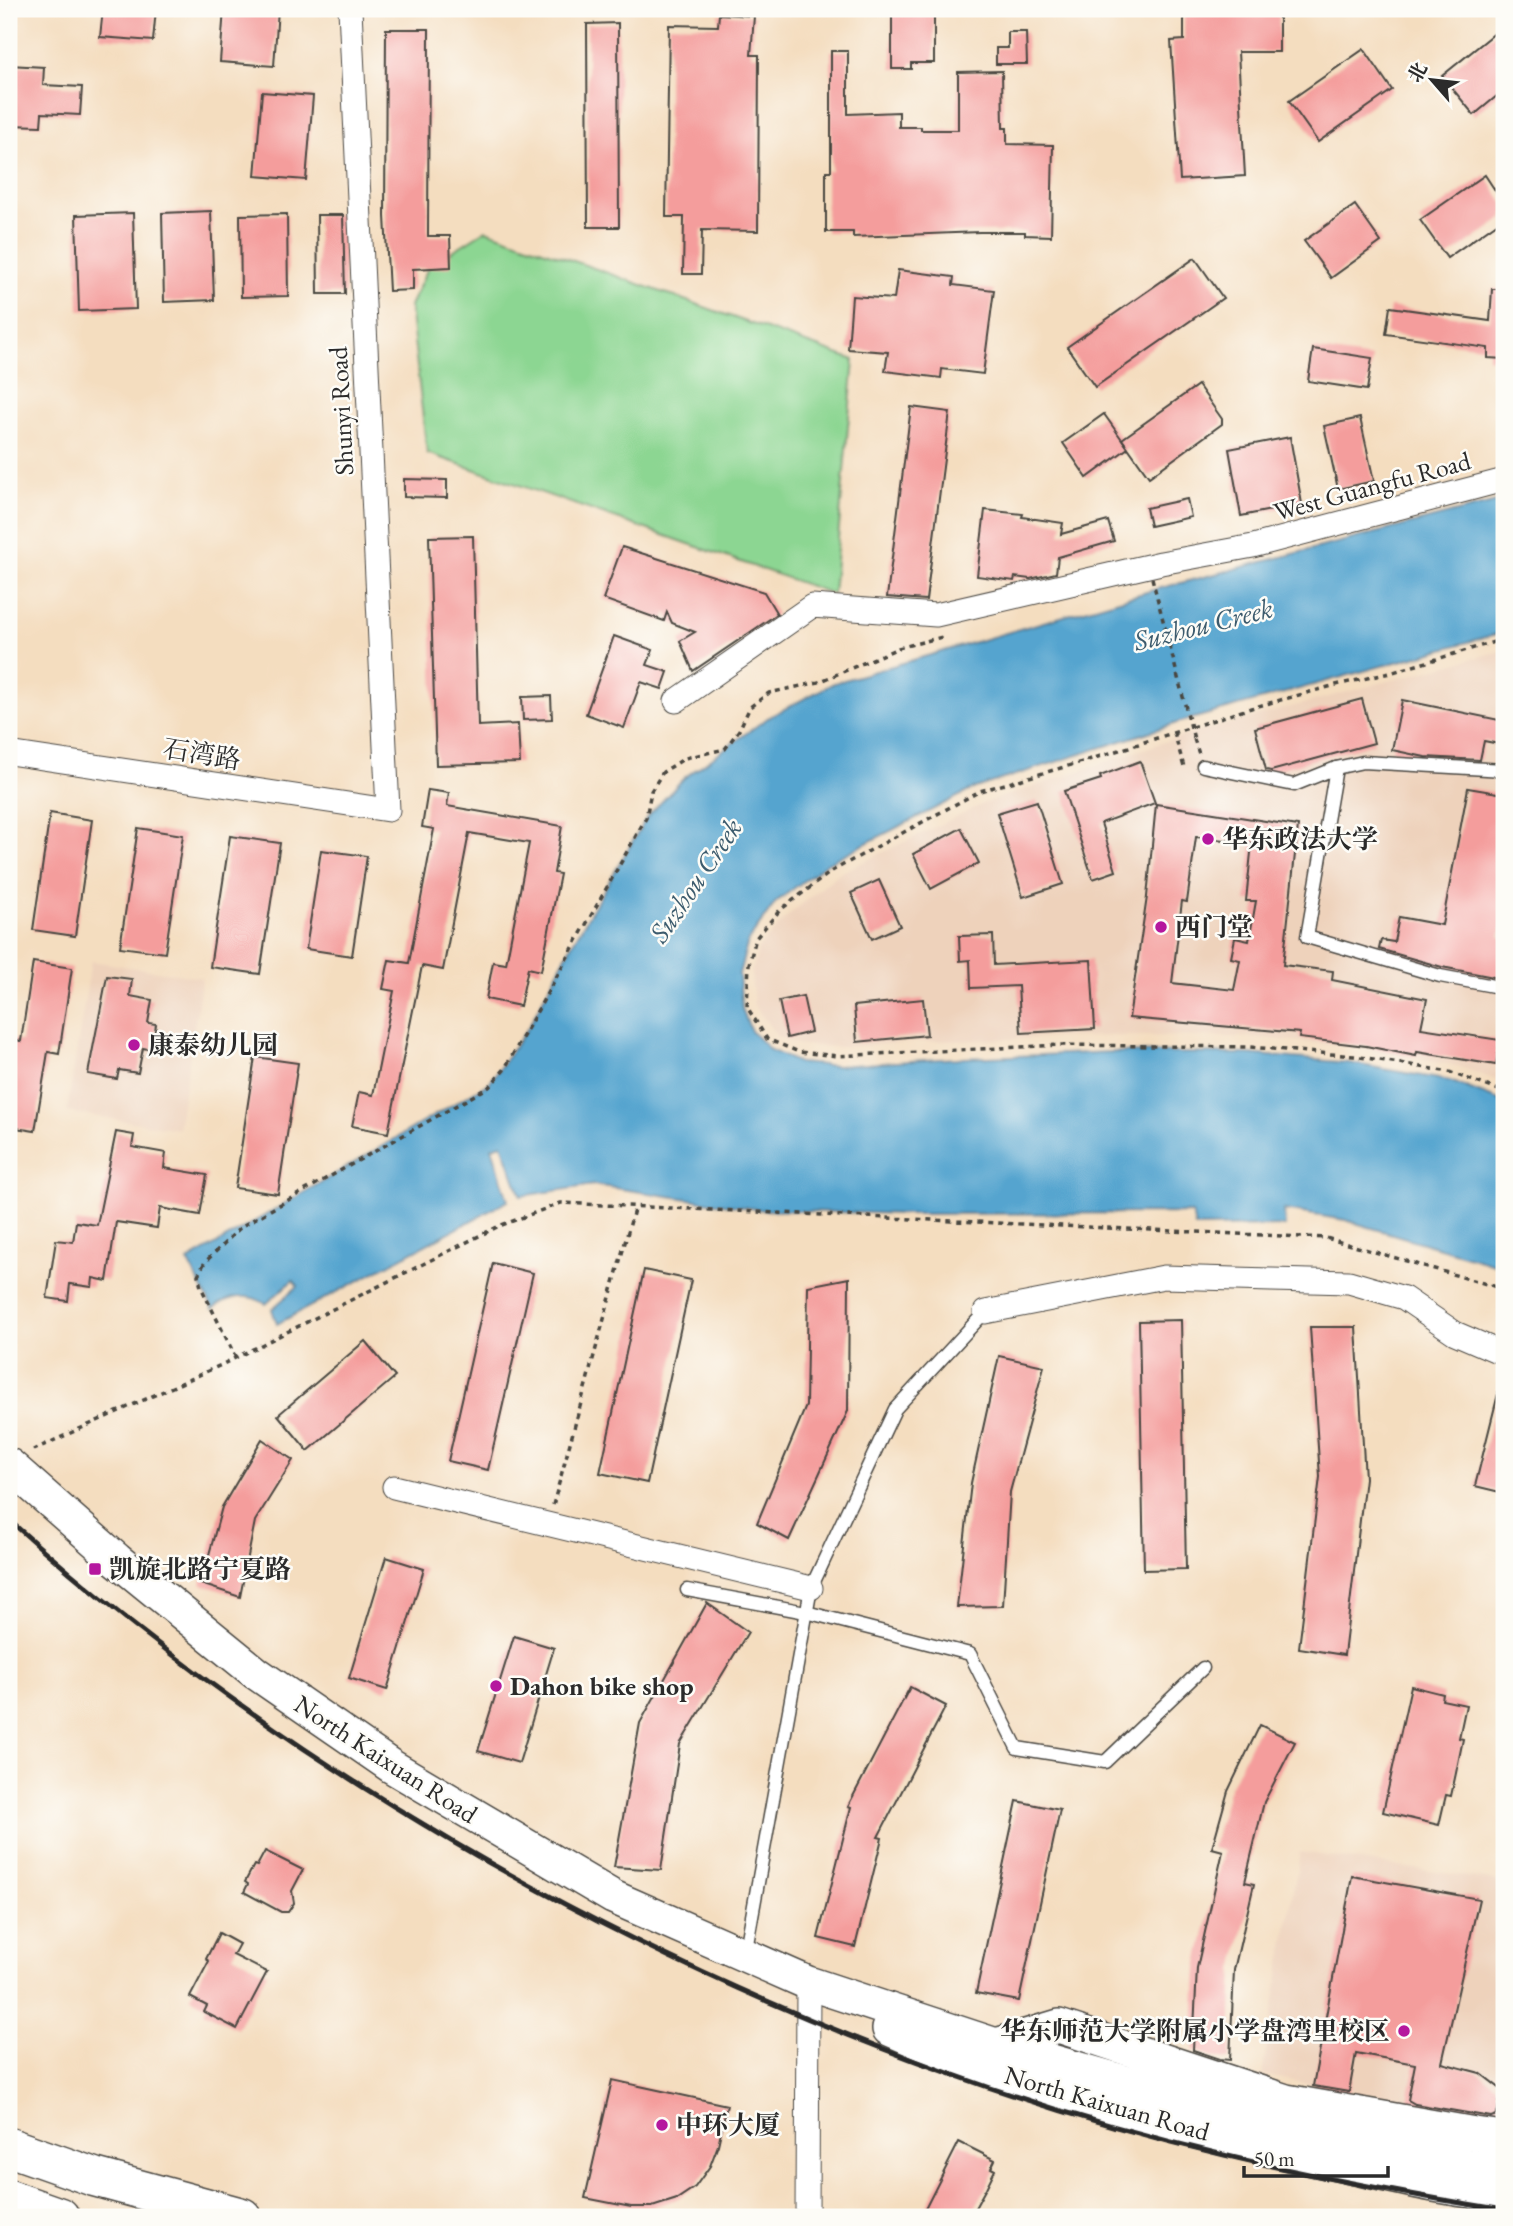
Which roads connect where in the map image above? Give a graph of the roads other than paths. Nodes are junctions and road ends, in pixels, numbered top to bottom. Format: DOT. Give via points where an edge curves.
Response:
graph roads {
  1 [pos="350,9"];
  2 [pos="1504,480"];
  3 [pos="676,701"];
  4 [pos="9,753"];
  5 [pos="1203,766"];
  6 [pos="1336,768"];
  7 [pos="1504,770"];
  8 [pos="388,810"];
  9 [pos="1504,988"];
  10 [pos="985,1312"];
  11 [pos="1504,1354"];
  12 [pos="21,1458"];
  13 [pos="394,1487"];
  14 [pos="811,1588"];
  15 [pos="687,1590"];
  16 [pos="806,1612"];
  17 [pos="1203,1668"];
  18 [pos="745,1955"];
  19 [pos="808,1983"];
  20 [pos="996,2045"];
  21 [pos="1504,2138"];
  22 [pos="9,2147"];
  23 [pos="9,2170"];
  24 [pos="1504,2170"];
  25 [pos="1504,2195"];
  26 [pos="9,2199"];
  27 [pos="60,2217"];
  28 [pos="153,2217"];
  29 [pos="243,2217"];
  30 [pos="807,2217"];
  1 -- 8 [label="street, Shunyi Road"];
  2 -- 3 [label="street, West Guangfu Road" via="1253,546 936,615 812,606"];
  4 -- 8 [label="street, 石湾路"];
  5 -- 6 [label="lane" via="1294,785"];
  6 -- 7 [label="lane" via="1363,762"];
  6 -- 9 [label="lane" via="1307,937 1440,976"];
  10 -- 11 [label="street" via="1164,1277 1349,1282 1404,1298 1455,1333"];
  10 -- 14 [label="lane" via="895,1409"];
  12 -- 18 [label="street, North Kaixuan Road" via="117,1560 256,1673 391,1766 613,1897"];
  13 -- 14 [label="street"];
  14 -- 16 [label="lane"];
  15 -- 16 [label="lane"];
  16 -- 17 [label="lane" via="970,1654 1017,1748 1105,1762"];
  16 -- 18 [label="lane"];
  18 -- 19 [label="street, North Kaixuan Road"];
  19 -- 20 [label="street, North Kaixuan Road"];
  19 -- 25 [label="street, North Kaixuan Road" via="854,2014 946,2055 1104,2106 1277,2151 1468,2192"];
  19 -- 30 [label="street"];
  20 -- 21 [label="street, North Kaixuan Road" via="1059,2026 1286,2101"];
  20 -- 24 [label="street" via="1278,2126"];
  22 -- 29 [label="highway" via="94,2177"];
  23 -- 28 [label="highway"];
  26 -- 27 [label="highway"];
}
